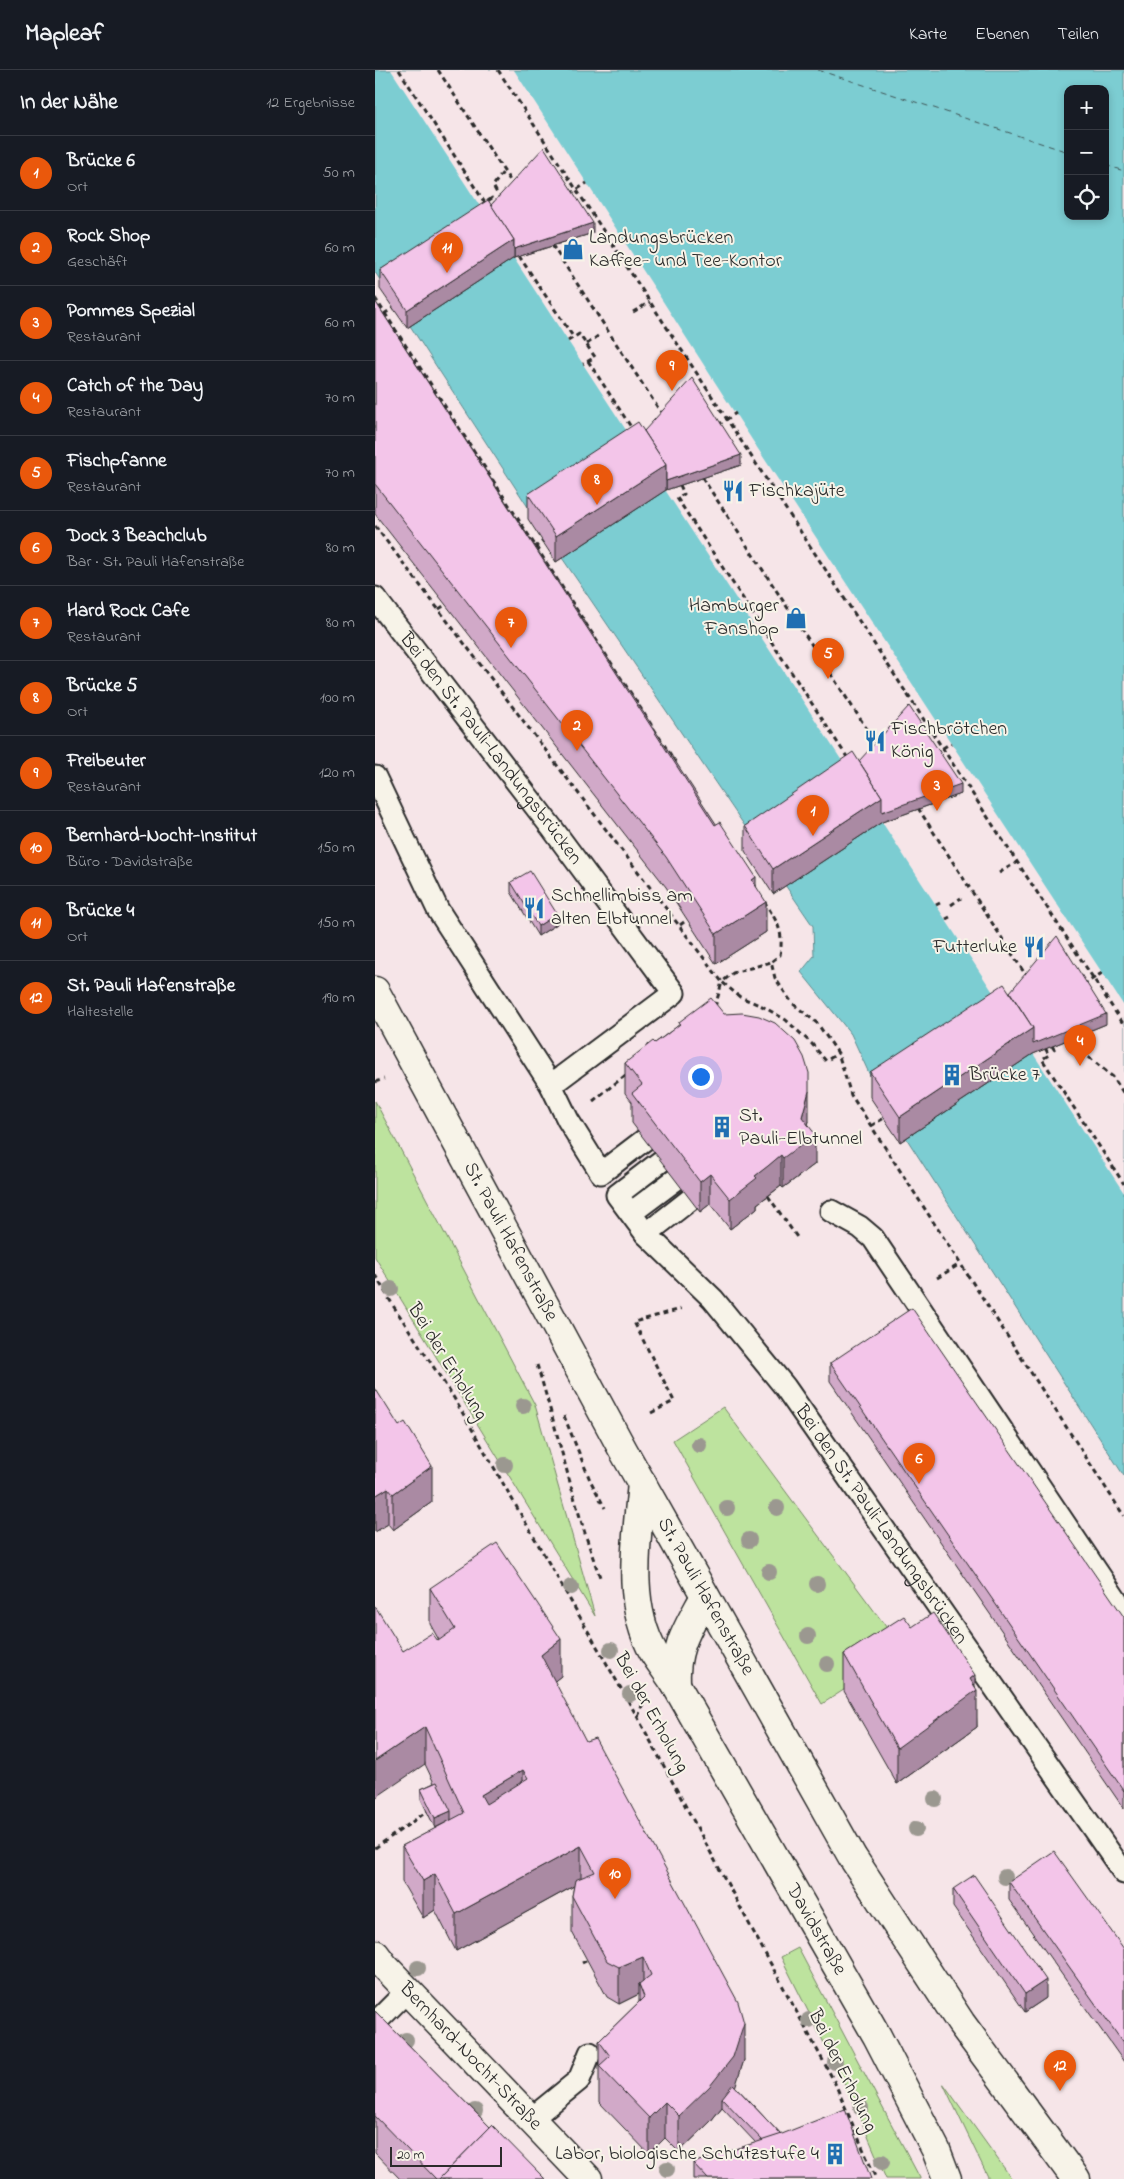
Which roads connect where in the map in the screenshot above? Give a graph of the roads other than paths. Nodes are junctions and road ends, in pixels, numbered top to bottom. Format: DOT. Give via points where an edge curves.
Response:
graph roads {
  1 [pos="375,598"];
  2 [pos="375,777"];
  3 [pos="375,991"];
  4 [pos="551,1085"];
  5 [pos="660,1128"];
  6 [pos="677,1150"];
  7 [pos="691,1168"];
  8 [pos="705,1188"];
  9 [pos="831,1211"];
  10 [pos="631,1214"];
  11 [pos="646,1234"];
  12 [pos="641,1483"];
  13 [pos="705,1596"];
  14 [pos="1124,1612"];
  15 [pos="676,1685"];
  16 [pos="1124,1873"];
  17 [pos="375,1954"];
  18 [pos="408,1990"];
  19 [pos="375,2023"];
  20 [pos="589,2053"];
  21 [pos="531,2119"];
  22 [pos="588,2179"];
  23 [pos="947,2179"];
  24 [pos="1076,2179"];
  1 -- 4 [label="lane, Bei den St. Pauli-Landungsbrücken" via="553,828 674,994"];
  2 -- 4 [label="lane" via="439,910"];
  3 -- 12 [label="main road, St. Pauli Hafenstraße"];
  4 -- 5 [label="lane" via="568,1120 601,1173"];
  6 -- 10 [label="lane, Bei den St. Pauli-Landungsbrücken" via="617,1195"];
  7 -- 10 [label="lane"];
  8 -- 11 [label="lane"];
  9 -- 14 [label="lane" via="873,1238"];
  10 -- 11 [label="lane, Bei den St. Pauli-Landungsbrücken"];
  11 -- 16 [label="lane, Bei den St. Pauli-Landungsbrücken" via="713,1299 785,1387"];
  12 -- 13 [label="main road, St. Pauli Hafenstraße"];
  12 -- 15 [label="main road, Davidstraße" via="636,1563 639,1605 654,1652"];
  13 -- 15 [label="main road" via="678,1650"];
  13 -- 24 [label="main road, St. Pauli Hafenstraße" via="853,1858 961,2023"];
  15 -- 23 [label="main road, Davidstraße" via="877,2036 936,2150"];
  17 -- 18 [label="main road, Bernhard-Nocht-Straße"];
  18 -- 19 [label="lane"];
  18 -- 21 [label="main road, Bernhard-Nocht-Straße"];
  20 -- 21 [label="lane" via="579,2080"];
  21 -- 22 [label="main road, Bernhard-Nocht-Straße"];
}
